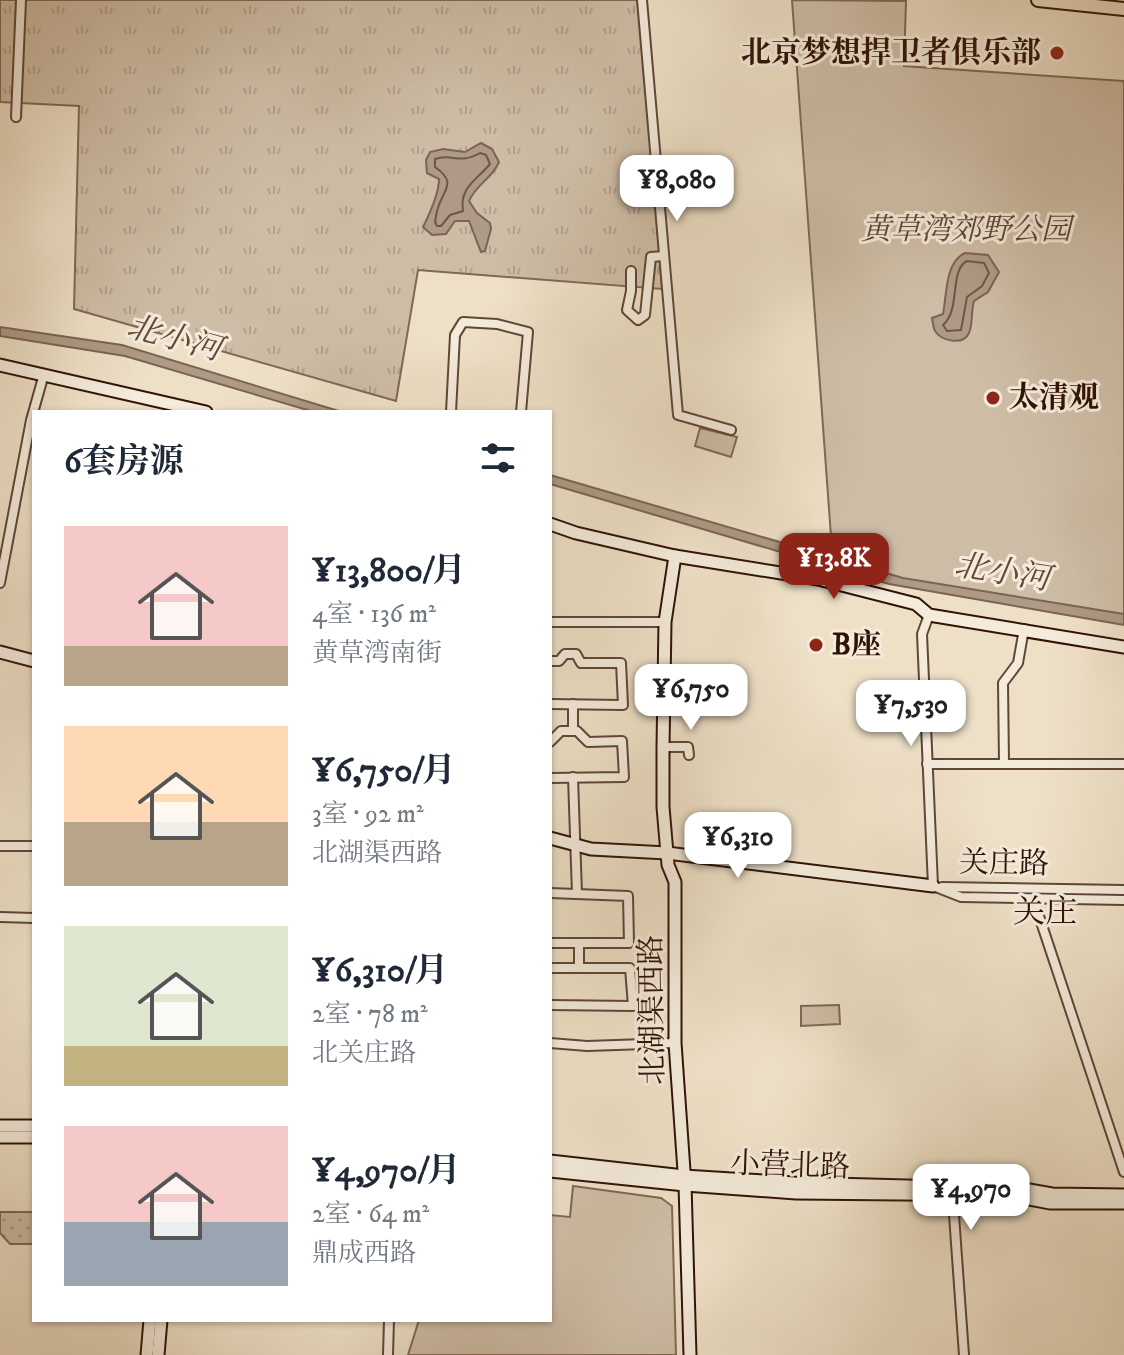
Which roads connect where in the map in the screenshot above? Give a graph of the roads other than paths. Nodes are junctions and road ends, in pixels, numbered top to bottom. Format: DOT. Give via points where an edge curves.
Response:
graph roads {
  1 [pos="21,0"];
  2 [pos="642,0"];
  3 [pos="1038,0"];
  4 [pos="1113,0"];
  5 [pos="1124,1"];
  6 [pos="1124,9"];
  7 [pos="16,117"];
  8 [pos="664,256"];
  9 [pos="631,271"];
  10 [pos="0,365"];
  11 [pos="44,374"];
  12 [pos="34,410"];
  13 [pos="197,410"];
  14 [pos="451,410"];
  15 [pos="521,410"];
  16 [pos="32,416"];
  17 [pos="731,430"];
  18 [pos="552,525"];
  19 [pos="675,556"];
  20 [pos="0,583"];
  21 [pos="929,615"];
  22 [pos="552,622"];
  23 [pos="665,622"];
  24 [pos="1024,629"];
  25 [pos="1124,647"];
  26 [pos="0,652"];
  27 [pos="32,660"];
  28 [pos="552,661"];
  29 [pos="552,704"];
  30 [pos="573,704"];
  31 [pos="573,731"];
  32 [pos="552,740"];
  33 [pos="663,747"];
  34 [pos="689,755"];
  35 [pos="1004,763"];
  36 [pos="927,764"];
  37 [pos="1124,764"];
  38 [pos="573,777"];
  39 [pos="552,778"];
  40 [pos="552,838"];
  41 [pos="574,844"];
  42 [pos="0,846"];
  43 [pos="32,846"];
  44 [pos="667,853"];
  45 [pos="933,886"];
  46 [pos="1124,890"];
  47 [pos="552,893"];
  48 [pos="577,894"];
  49 [pos="1033,898"];
  50 [pos="1124,900"];
  51 [pos="0,917"];
  52 [pos="32,918"];
  53 [pos="552,943"];
  54 [pos="579,943"];
  55 [pos="552,968"];
  56 [pos="579,968"];
  57 [pos="552,1005"];
  58 [pos="552,1043"];
  59 [pos="675,1043"];
  60 [pos="0,1126"];
  61 [pos="32,1126"];
  62 [pos="0,1137"];
  63 [pos="32,1137"];
  64 [pos="552,1161"];
  65 [pos="552,1171"];
  66 [pos="1124,1172"];
  67 [pos="684,1181"];
  68 [pos="952,1191"];
  69 [pos="1124,1195"];
  70 [pos="1124,1203"];
  71 [pos="150,1322"];
  72 [pos="161,1322"];
  73 [pos="389,1322"];
  74 [pos="147,1355"];
  75 [pos="158,1355"];
  76 [pos="388,1355"];
  77 [pos="690,1355"];
  78 [pos="964,1355"];
  1 -- 7 [label="street"];
  2 -- 8 [label="street"];
  3 -- 6 [label="main road"];
  4 -- 5 [label="main road"];
  8 -- 9 [label="street" via="651,257 645,315 638,320 627,310"];
  8 -- 17 [label="street" via="678,415"];
  10 -- 11 [label="street"];
  11 -- 12 [label="street"];
  11 -- 13 [label="street"];
  14 -- 15 [label="street" via="455,335 463,322 528,332"];
  16 -- 20 [label="street"];
  18 -- 19 [label="street"];
  19 -- 21 [label="street" via="818,579 916,604"];
  19 -- 23 [label="street, 北湖渠西路"];
  21 -- 24 [label="street"];
  21 -- 36 [label="street" via="922,634"];
  22 -- 23 [label="street"];
  23 -- 33 [label="street, 北湖渠西路"];
  24 -- 25 [label="street"];
  24 -- 35 [label="street" via="1018,663 1003,683"];
  26 -- 27 [label="street"];
  28 -- 30 [label="street" via="576,654 581,663 621,663 623,705"];
  29 -- 30 [label="street"];
  30 -- 31 [label="street"];
  31 -- 32 [label="street" via="561,731"];
  31 -- 38 [label="street" via="588,742 622,741 624,777"];
  33 -- 34 [label="street" via="688,747"];
  33 -- 44 [label="street, 北湖渠西路"];
  35 -- 36 [label="street"];
  35 -- 37 [label="street"];
  36 -- 45 [label="street"];
  38 -- 39 [label="street"];
  38 -- 41 [label="street"];
  40 -- 41 [label="street"];
  41 -- 44 [label="street"];
  41 -- 48 [label="street"];
  42 -- 43 [label="street"];
  44 -- 45 [label="street"];
  44 -- 59 [label="street, 北湖渠西路" via="675,882"];
  45 -- 46 [label="street, 关庄路"];
  45 -- 49 [label="street, 关庄路" via="961,897"];
  47 -- 48 [label="street"];
  48 -- 54 [label="street" via="628,896 629,943"];
  49 -- 50 [label="street, 关庄路"];
  49 -- 66 [label="street"];
  51 -- 52 [label="street"];
  53 -- 54 [label="street"];
  54 -- 56 [label="street"];
  55 -- 56 [label="street"];
  56 -- 57 [label="street" via="630,968 633,1006"];
  58 -- 59 [label="street"];
  59 -- 67 [label="street, 北湖渠西路"];
  60 -- 61 [label="street"];
  62 -- 63 [label="street"];
  64 -- 67 [label="street, 小营北路"];
  65 -- 67 [label="street, 小营北路"];
  67 -- 68 [label="street, 小营北路"];
  67 -- 77 [label="street, 北湖渠西路"];
  68 -- 69 [label="street, 小营北路" via="1013,1187 1052,1194"];
  68 -- 70 [label="street, 小营北路" via="1050,1203"];
  68 -- 78 [label="street"];
  71 -- 74 [label="street"];
  72 -- 75 [label="street"];
  73 -- 76 [label="street"];
}
